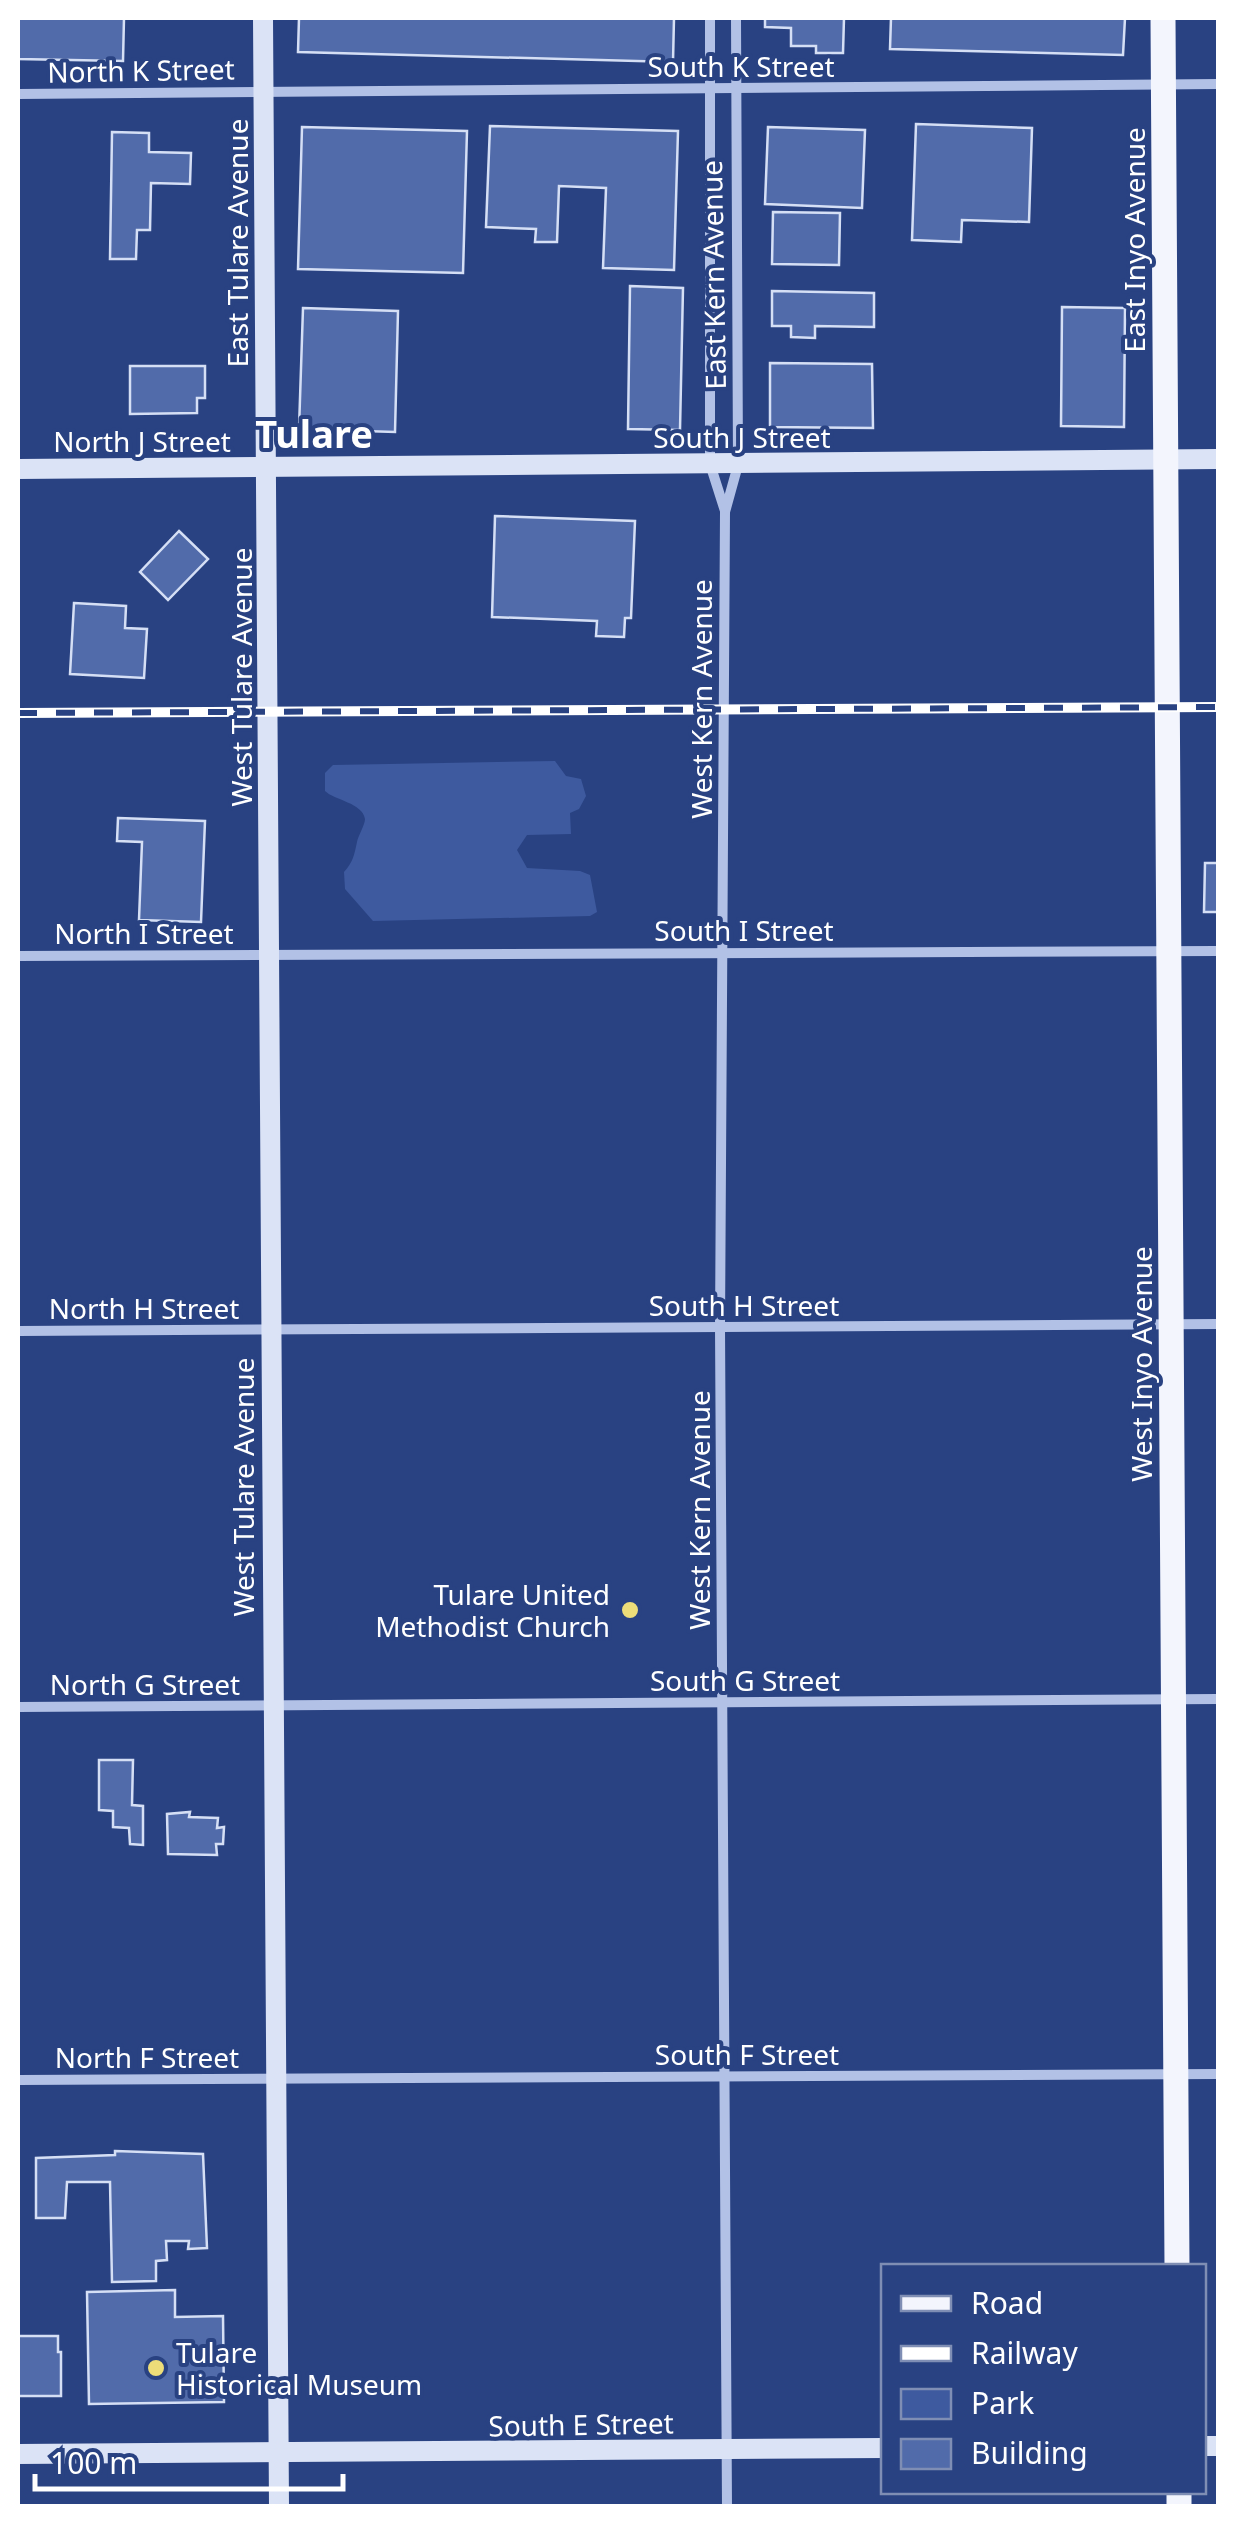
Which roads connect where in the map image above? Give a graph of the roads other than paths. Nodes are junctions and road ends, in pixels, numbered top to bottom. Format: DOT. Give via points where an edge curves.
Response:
graph roads {
  1 [pos="264,18"];
  2 [pos="710,18"];
  3 [pos="736,18"];
  4 [pos="1163,18"];
  5 [pos="1164,84"];
  6 [pos="1218,84"];
  7 [pos="710,89"];
  8 [pos="735,89"];
  9 [pos="264,90"];
  10 [pos="18,94"];
  11 [pos="1218,459"];
  12 [pos="1165,462"];
  13 [pos="710,464"];
  14 [pos="738,465"];
  15 [pos="266,468"];
  16 [pos="18,469"];
  17 [pos="725,512"];
  18 [pos="1218,950"];
  19 [pos="1169,951"];
  20 [pos="722,952"];
  21 [pos="270,954"];
  22 [pos="18,956"];
  23 [pos="1171,1324"];
  24 [pos="1218,1324"];
  25 [pos="720,1327"];
  26 [pos="270,1330"];
  27 [pos="18,1332"];
  28 [pos="1174,1699"];
  29 [pos="1218,1699"];
  30 [pos="722,1702"];
  31 [pos="272,1706"];
  32 [pos="18,1707"];
  33 [pos="1176,2074"];
  34 [pos="1218,2074"];
  35 [pos="725,2077"];
  36 [pos="18,2080"];
  37 [pos="276,2080"];
  38 [pos="1177,2264"];
  39 [pos="881,2448"];
  40 [pos="727,2450"];
  41 [pos="278,2453"];
  42 [pos="18,2454"];
  43 [pos="279,2506"];
  44 [pos="727,2506"];
  1 -- 9 [label="main road, East Tulare Avenue"];
  2 -- 7 [label="street, East Kern Avenue"];
  3 -- 8 [label="street, East Kern Avenue"];
  4 -- 5 [label="main road, East Inyo Avenue"];
  5 -- 6 [label="street, South K Street"];
  5 -- 8 [label="street, South K Street"];
  5 -- 12 [label="main road, East Inyo Avenue"];
  7 -- 8 [label="street, South K Street"];
  7 -- 9 [label="street, South K Street"];
  7 -- 13 [label="street, East Kern Avenue"];
  8 -- 14 [label="street, East Kern Avenue"];
  9 -- 10 [label="street, North K Street"];
  9 -- 15 [label="main road, East Tulare Avenue"];
  11 -- 12 [label="main road, South J Street"];
  12 -- 14 [label="main road, South J Street"];
  12 -- 19 [label="main road, West Inyo Avenue"];
  13 -- 14 [label="main road, South J Street"];
  13 -- 15 [label="main road, South J Street"];
  13 -- 17 [label="street, East Kern Avenue"];
  14 -- 17 [label="street, East Kern Avenue"];
  15 -- 16 [label="main road, North J Street"];
  15 -- 21 [label="main road, West Tulare Avenue"];
  17 -- 20 [label="street, West Kern Avenue"];
  18 -- 19 [label="street, South I Street"];
  19 -- 20 [label="street, South I Street"];
  19 -- 23 [label="main road, West Inyo Avenue"];
  20 -- 21 [label="street, South I Street"];
  20 -- 25 [label="street, West Kern Avenue"];
  21 -- 22 [label="street, North I Street"];
  21 -- 26 [label="main road, West Tulare Avenue"];
  23 -- 24 [label="street, South H Street"];
  23 -- 25 [label="street, South H Street"];
  23 -- 28 [label="main road, West Inyo Avenue"];
  25 -- 26 [label="street, South H Street"];
  25 -- 30 [label="street, West Kern Avenue"];
  26 -- 27 [label="street, North H Street"];
  26 -- 31 [label="main road, West Tulare Avenue"];
  28 -- 29 [label="street, South G Street"];
  28 -- 30 [label="street, South G Street"];
  28 -- 33 [label="main road, West Inyo Avenue"];
  30 -- 31 [label="street, South G Street"];
  30 -- 35 [label="street, West Kern Avenue"];
  31 -- 32 [label="street, North G Street"];
  31 -- 37 [label="main road, West Tulare Avenue"];
  33 -- 34 [label="street, South F Street"];
  33 -- 35 [label="street, South F Street"];
  33 -- 38 [label="main road, West Inyo Avenue"];
  35 -- 37 [label="street, South F Street"];
  35 -- 40 [label="street, West Kern Avenue"];
  36 -- 37 [label="street, North F Street"];
  37 -- 41 [label="main road, West Tulare Avenue"];
  39 -- 40 [label="main road, South E Street"];
  40 -- 41 [label="main road, South E Street"];
  40 -- 44 [label="street, West Kern Avenue"];
  41 -- 42 [label="main road, South E Street"];
  41 -- 43 [label="main road, West Tulare Avenue"];
}
